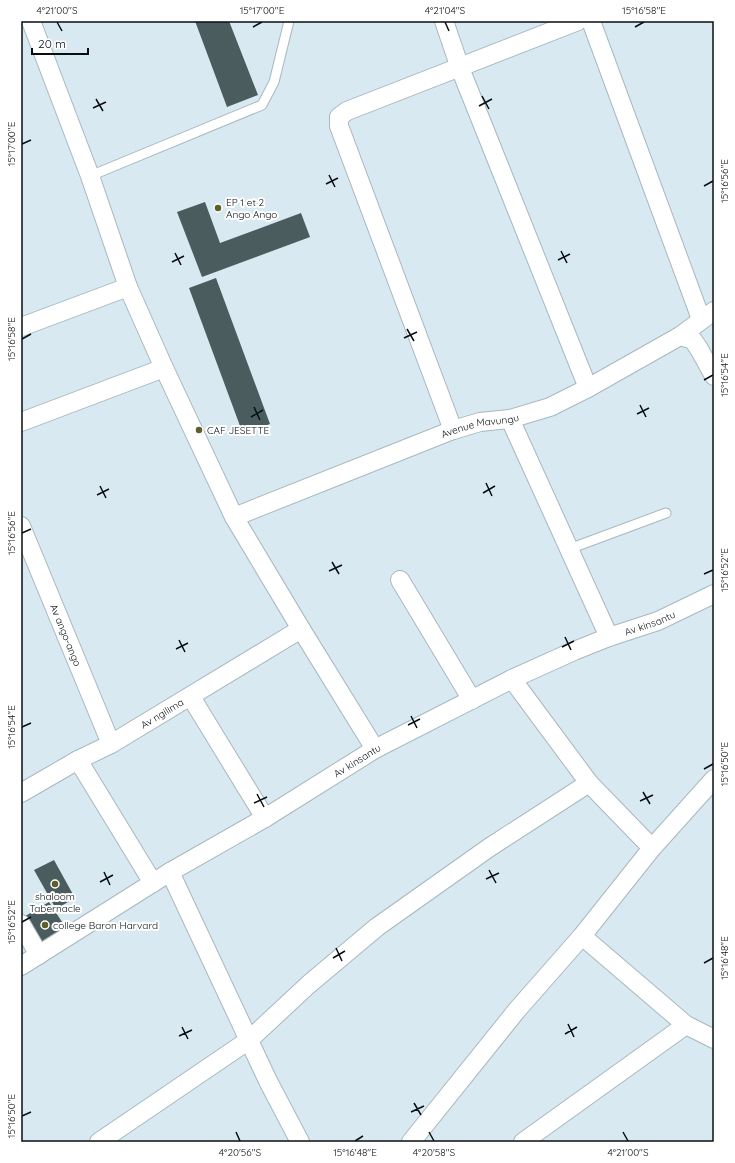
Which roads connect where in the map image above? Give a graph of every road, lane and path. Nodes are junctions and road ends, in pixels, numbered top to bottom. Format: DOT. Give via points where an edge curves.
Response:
graph roads {
  1 [pos="31,21"];
  2 [pos="289,21"];
  3 [pos="444,21"];
  4 [pos="578,21"];
  5 [pos="591,21"];
  6 [pos="460,68"];
  7 [pos="90,176"];
  8 [pos="128,287"];
  9 [pos="708,315"];
  10 [pos="21,327"];
  11 [pos="680,336"];
  12 [pos="164,368"];
  13 [pos="714,376"];
  14 [pos="588,388"];
  15 [pos="510,419"];
  16 [pos="21,422"];
  17 [pos="453,430"];
  18 [pos="666,513"];
  19 [pos="234,517"];
  20 [pos="21,526"];
  21 [pos="569,549"];
  22 [pos="400,580"];
  23 [pos="714,594"];
  24 [pos="301,629"];
  25 [pos="609,637"];
  26 [pos="512,679"];
  27 [pos="191,696"];
  28 [pos="472,700"];
  29 [pos="111,744"];
  30 [pos="375,749"];
  31 [pos="78,760"];
  32 [pos="714,779"];
  33 [pos="589,783"];
  34 [pos="21,793"];
  35 [pos="265,818"];
  36 [pos="652,848"];
  37 [pos="170,872"];
  38 [pos="153,883"];
  39 [pos="21,924"];
  40 [pos="582,936"];
  41 [pos="39,955"];
  42 [pos="21,966"];
  43 [pos="686,1025"];
  44 [pos="714,1039"];
  45 [pos="249,1040"];
  46 [pos="295,1140"];
  47 [pos="99,1142"];
  48 [pos="412,1142"];
  49 [pos="523,1142"];
  1 -- 7 [label="street"];
  2 -- 7 [label="lane" via="274,82 262,105"];
  3 -- 6 [label="street"];
  4 -- 6 [label="street"];
  5 -- 9 [label="street"];
  6 -- 14 [label="street"];
  6 -- 17 [label="street" via="339,117 339,126"];
  7 -- 8 [label="street"];
  8 -- 10 [label="street"];
  8 -- 12 [label="street"];
  9 -- 11 [label="street, Avenue Mavungu"];
  11 -- 13 [label="street" via="693,340"];
  11 -- 14 [label="street, Avenue Mavungu"];
  12 -- 16 [label="street"];
  12 -- 19 [label="street"];
  14 -- 15 [label="street, Avenue Mavungu" via="550,407"];
  15 -- 17 [label="street, Avenue Mavungu" via="480,422"];
  15 -- 21 [label="street"];
  17 -- 19 [label="street, Avenue Mavungu"];
  18 -- 21 [label="lane"];
  19 -- 24 [label="street"];
  20 -- 29 [label="street, Av ango-ango"];
  21 -- 25 [label="street"];
  22 -- 28 [label="street"];
  23 -- 25 [label="street, Av kinsantu" via="658,621"];
  24 -- 27 [label="street, Av ngilima"];
  24 -- 30 [label="street"];
  25 -- 26 [label="street, Av kinsantu"];
  26 -- 28 [label="street, Av kinsantu"];
  26 -- 33 [label="street"];
  27 -- 29 [label="street, Av ngilima"];
  27 -- 35 [label="street"];
  28 -- 30 [label="street, Av kinsantu"];
  29 -- 31 [label="street, Av ngilima"];
  30 -- 35 [label="street, Av kinsantu"];
  31 -- 34 [label="street, Av ngilima"];
  31 -- 38 [label="street"];
  32 -- 36 [label="street"];
  33 -- 36 [label="street"];
  33 -- 45 [label="street" via="484,851 377,927 308,985"];
  35 -- 37 [label="street, Av kinsantu"];
  36 -- 40 [label="street"];
  37 -- 38 [label="street, Av kinsantu"];
  37 -- 45 [label="street"];
  38 -- 41 [label="street, Av kinsantu"];
  39 -- 41 [label="street"];
  40 -- 43 [label="street"];
  40 -- 48 [label="street" via="517,1010"];
  41 -- 42 [label="street, Av kinsantu"];
  43 -- 44 [label="street"];
  43 -- 49 [label="street"];
  45 -- 46 [label="street"];
  45 -- 47 [label="street"];
}
